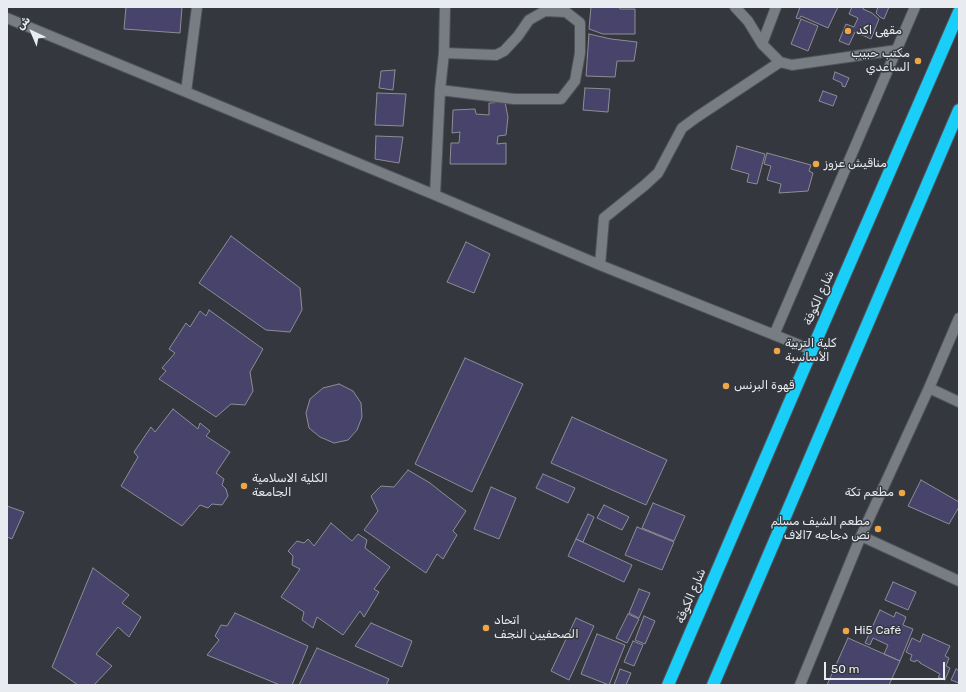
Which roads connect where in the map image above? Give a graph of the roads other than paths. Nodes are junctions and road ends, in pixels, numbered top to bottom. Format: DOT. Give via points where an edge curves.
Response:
graph roads {
  1 [pos="197,7"];
  2 [pos="445,7"];
  3 [pos="735,7"];
  4 [pos="776,7"];
  5 [pos="915,7"];
  6 [pos="570,10"];
  7 [pos="959,12"];
  8 [pos="7,18"];
  9 [pos="762,44"];
  10 [pos="897,50"];
  11 [pos="444,53"];
  12 [pos="780,62"];
  13 [pos="440,90"];
  14 [pos="186,92"];
  15 [pos="959,110"];
  16 [pos="435,195"];
  17 [pos="600,265"];
  18 [pos="959,318"];
  19 [pos="774,335"];
  20 [pos="812,350"];
  21 [pos="928,388"];
  22 [pos="959,402"];
  23 [pos="861,536"];
  24 [pos="959,581"];
  25 [pos="668,685"];
  26 [pos="713,685"];
  27 [pos="800,685"];
  1 -- 14 [label="street"];
  2 -- 11 [label="street"];
  3 -- 9 [label="street" via="748,21"];
  4 -- 9 [label="street"];
  5 -- 10 [label="street"];
  6 -- 11 [label="street" via="545,11 529,20 504,51 496,55"];
  6 -- 13 [label="street" via="580,23 580,53 575,82 561,99 514,99"];
  7 -- 20 [label="highway, شارع الكوفة"];
  8 -- 14 [label="street"];
  9 -- 12 [label="street"];
  10 -- 12 [label="street" via="792,65"];
  10 -- 19 [label="street"];
  11 -- 13 [label="street"];
  12 -- 17 [label="street" via="682,128 658,173 604,218"];
  13 -- 16 [label="street"];
  14 -- 16 [label="street"];
  15 -- 26 [label="highway"];
  16 -- 17 [label="street"];
  17 -- 19 [label="street"];
  18 -- 21 [label="street"];
  19 -- 20 [label="street"];
  20 -- 25 [label="highway, شارع الكوفة"];
  21 -- 22 [label="street"];
  21 -- 23 [label="street"];
  23 -- 24 [label="street"];
  23 -- 27 [label="street"];
}
